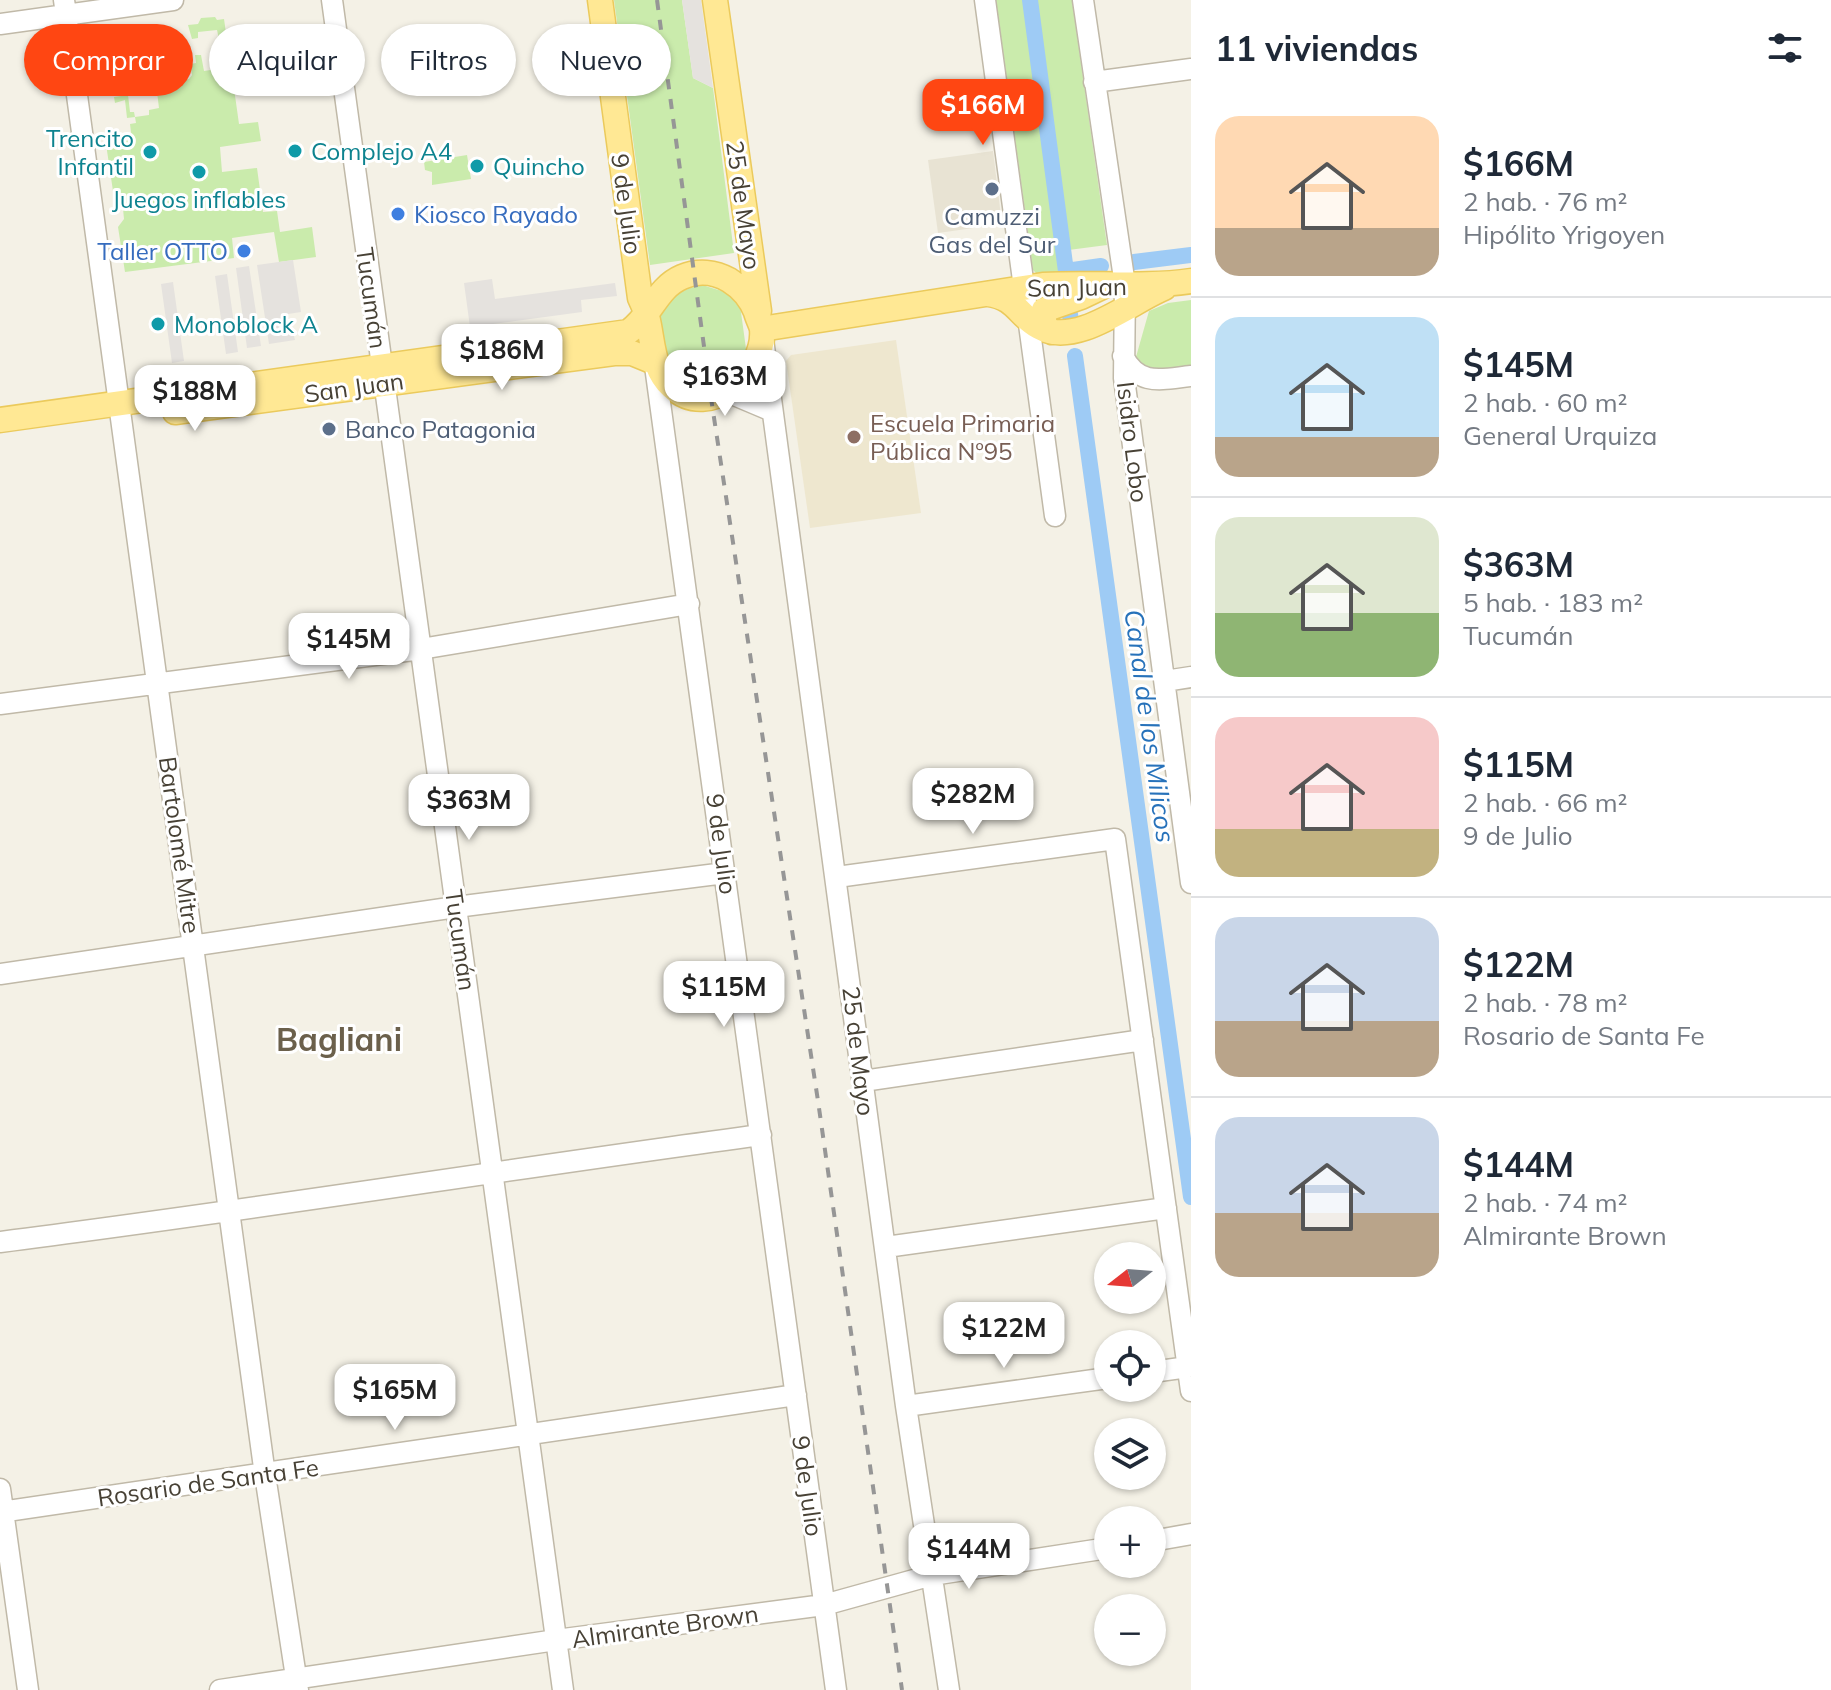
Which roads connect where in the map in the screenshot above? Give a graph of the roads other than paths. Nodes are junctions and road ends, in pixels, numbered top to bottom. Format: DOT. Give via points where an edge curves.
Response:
graph roads {
  1 [pos="173,0"];
  2 [pos="332,0"];
  3 [pos="600,0"];
  4 [pos="715,0"];
  5 [pos="985,0"];
  6 [pos="1083,0"];
  7 [pos="65,7"];
  8 [pos="0,24"];
  9 [pos="1191,69"];
  10 [pos="1094,82"];
  11 [pos="1182,282"];
  12 [pos="1025,287"];
  13 [pos="1120,292"];
  14 [pos="980,293"];
  15 [pos="647,311"];
  16 [pos="1029,321"];
  17 [pos="762,329"];
  18 [pos="1123,356"];
  19 [pos="654,362"];
  20 [pos="382,374"];
  21 [pos="1191,376"];
  22 [pos="727,392"];
  23 [pos="772,411"];
  24 [pos="119,412"];
  25 [pos="0,420"];
  26 [pos="0,436"];
  27 [pos="1055,516"];
  28 [pos="689,604"];
  29 [pos="421,649"];
  30 [pos="1191,677"];
  31 [pos="1165,681"];
  32 [pos="157,684"];
  33 [pos="0,704"];
  34 [pos="725,873"];
  35 [pos="837,877"];
  36 [pos="1191,883"];
  37 [pos="456,907"];
  38 [pos="194,947"];
  39 [pos="0,974"];
  40 [pos="1143,1040"];
  41 [pos="863,1081"];
  42 [pos="761,1135"];
  43 [pos="492,1171"];
  44 [pos="1166,1208"];
  45 [pos="231,1213"];
  46 [pos="0,1242"];
  47 [pos="886,1247"];
  48 [pos="1188,1367"];
  49 [pos="1166,1370"];
  50 [pos="1094,1380"];
  51 [pos="1191,1391"];
  52 [pos="796,1395"];
  53 [pos="906,1406"];
  54 [pos="528,1433"];
  55 [pos="265,1475"];
  56 [pos="0,1489"];
  57 [pos="2,1511"];
  58 [pos="1191,1534"];
  59 [pos="1166,1538"];
  60 [pos="1094,1550"];
  61 [pos="932,1575"];
  62 [pos="824,1605"];
  63 [pos="556,1640"];
  64 [pos="297,1685"];
  65 [pos="28,1690"];
  66 [pos="220,1690"];
  67 [pos="563,1690"];
  68 [pos="836,1690"];
  69 [pos="949,1690"];
  1 -- 7 [label="street"];
  2 -- 20 [label="street, Tucumán"];
  3 -- 15 [label="main road, 9 de Julio" via="640,298"];
  4 -- 17 [label="main road, 25 de Mayo"];
  5 -- 12 [label="street"];
  6 -- 10 [label="street, Isidro Lobo"];
  7 -- 8 [label="street"];
  7 -- 24 [label="street, Bartolomé Mitre"];
  9 -- 10 [label="street"];
  10 -- 13 [label="street, Isidro Lobo"];
  11 -- 13 [label="main road, San Juan"];
  12 -- 13 [label="main road, San Juan" via="1072,283"];
  12 -- 14 [label="main road, San Juan"];
  12 -- 16 [label="street"];
  13 -- 16 [label="main road, San Juan" via="1081,297 1044,310 1044,325 1052,332"];
  13 -- 18 [label="street, Isidro Lobo"];
  14 -- 16 [label="main road, San Juan" via="1001,296"];
  14 -- 17 [label="main road, San Juan"];
  15 -- 17 [label="main road, San Juan" via="679,278 710,273 744,292"];
  15 -- 19 [label="main road, 9 de Julio"];
  15 -- 20 [label="main road, San Juan" via="628,332"];
  16 -- 27 [label="street"];
  17 -- 22 [label="main road" via="753,367"];
  17 -- 23 [label="street, 25 de Mayo"];
  18 -- 21 [label="street" via="1131,370 1148,379"];
  18 -- 31 [label="street, Isidro Lobo"];
  19 -- 20 [label="main road, San Juan" via="614,353"];
  19 -- 22 [label="main road" via="673,388 687,396 711,398"];
  19 -- 28 [label="street, 9 de Julio"];
  20 -- 24 [label="main road, San Juan"];
  20 -- 29 [label="street, Tucumán"];
  22 -- 23 [label="street"];
  23 -- 35 [label="street, 25 de Mayo"];
  24 -- 25 [label="main road, San Juan"];
  24 -- 26 [label="main road, San Juan"];
  24 -- 32 [label="street, Bartolomé Mitre"];
  28 -- 29 [label="street"];
  28 -- 34 [label="street, 9 de Julio"];
  29 -- 32 [label="street"];
  29 -- 37 [label="street, Tucumán"];
  30 -- 31 [label="street"];
  31 -- 36 [label="street, Isidro Lobo"];
  32 -- 33 [label="street"];
  32 -- 38 [label="street, Bartolomé Mitre"];
  34 -- 37 [label="street"];
  34 -- 42 [label="street, 9 de Julio"];
  35 -- 40 [label="street" via="1115,839"];
  35 -- 41 [label="street, 25 de Mayo"];
  37 -- 38 [label="street"];
  37 -- 43 [label="street, Tucumán"];
  38 -- 39 [label="street"];
  38 -- 45 [label="street, Bartolomé Mitre"];
  40 -- 41 [label="street"];
  40 -- 44 [label="street"];
  41 -- 47 [label="street, 25 de Mayo"];
  42 -- 43 [label="street"];
  42 -- 52 [label="street, 9 de Julio"];
  43 -- 45 [label="street"];
  43 -- 54 [label="street, Tucumán"];
  44 -- 47 [label="street"];
  44 -- 48 [label="street"];
  45 -- 46 [label="street"];
  45 -- 55 [label="street, Bartolomé Mitre"];
  47 -- 53 [label="street, 25 de Mayo"];
  48 -- 49 [label="street"];
  48 -- 51 [label="street"];
  50 -- 53 [label="street"];
  52 -- 54 [label="street, Rosario de Santa Fe"];
  52 -- 62 [label="street, 9 de Julio"];
  53 -- 61 [label="street, 25 de Mayo"];
  54 -- 55 [label="street, Rosario de Santa Fe"];
  54 -- 63 [label="street, Tucumán"];
  55 -- 57 [label="street, Rosario de Santa Fe"];
  55 -- 64 [label="street, Bartolomé Mitre"];
  56 -- 57 [label="street"];
  57 -- 65 [label="street"];
  58 -- 59 [label="street"];
  60 -- 61 [label="street, Almirante Brown"];
  61 -- 62 [label="street, Almirante Brown"];
  61 -- 69 [label="street, 25 de Mayo"];
  62 -- 63 [label="street, Almirante Brown"];
  62 -- 68 [label="street, 9 de Julio"];
  63 -- 64 [label="street, Almirante Brown"];
  63 -- 67 [label="street, Tucumán"];
  64 -- 66 [label="street, Almirante Brown"];
}
